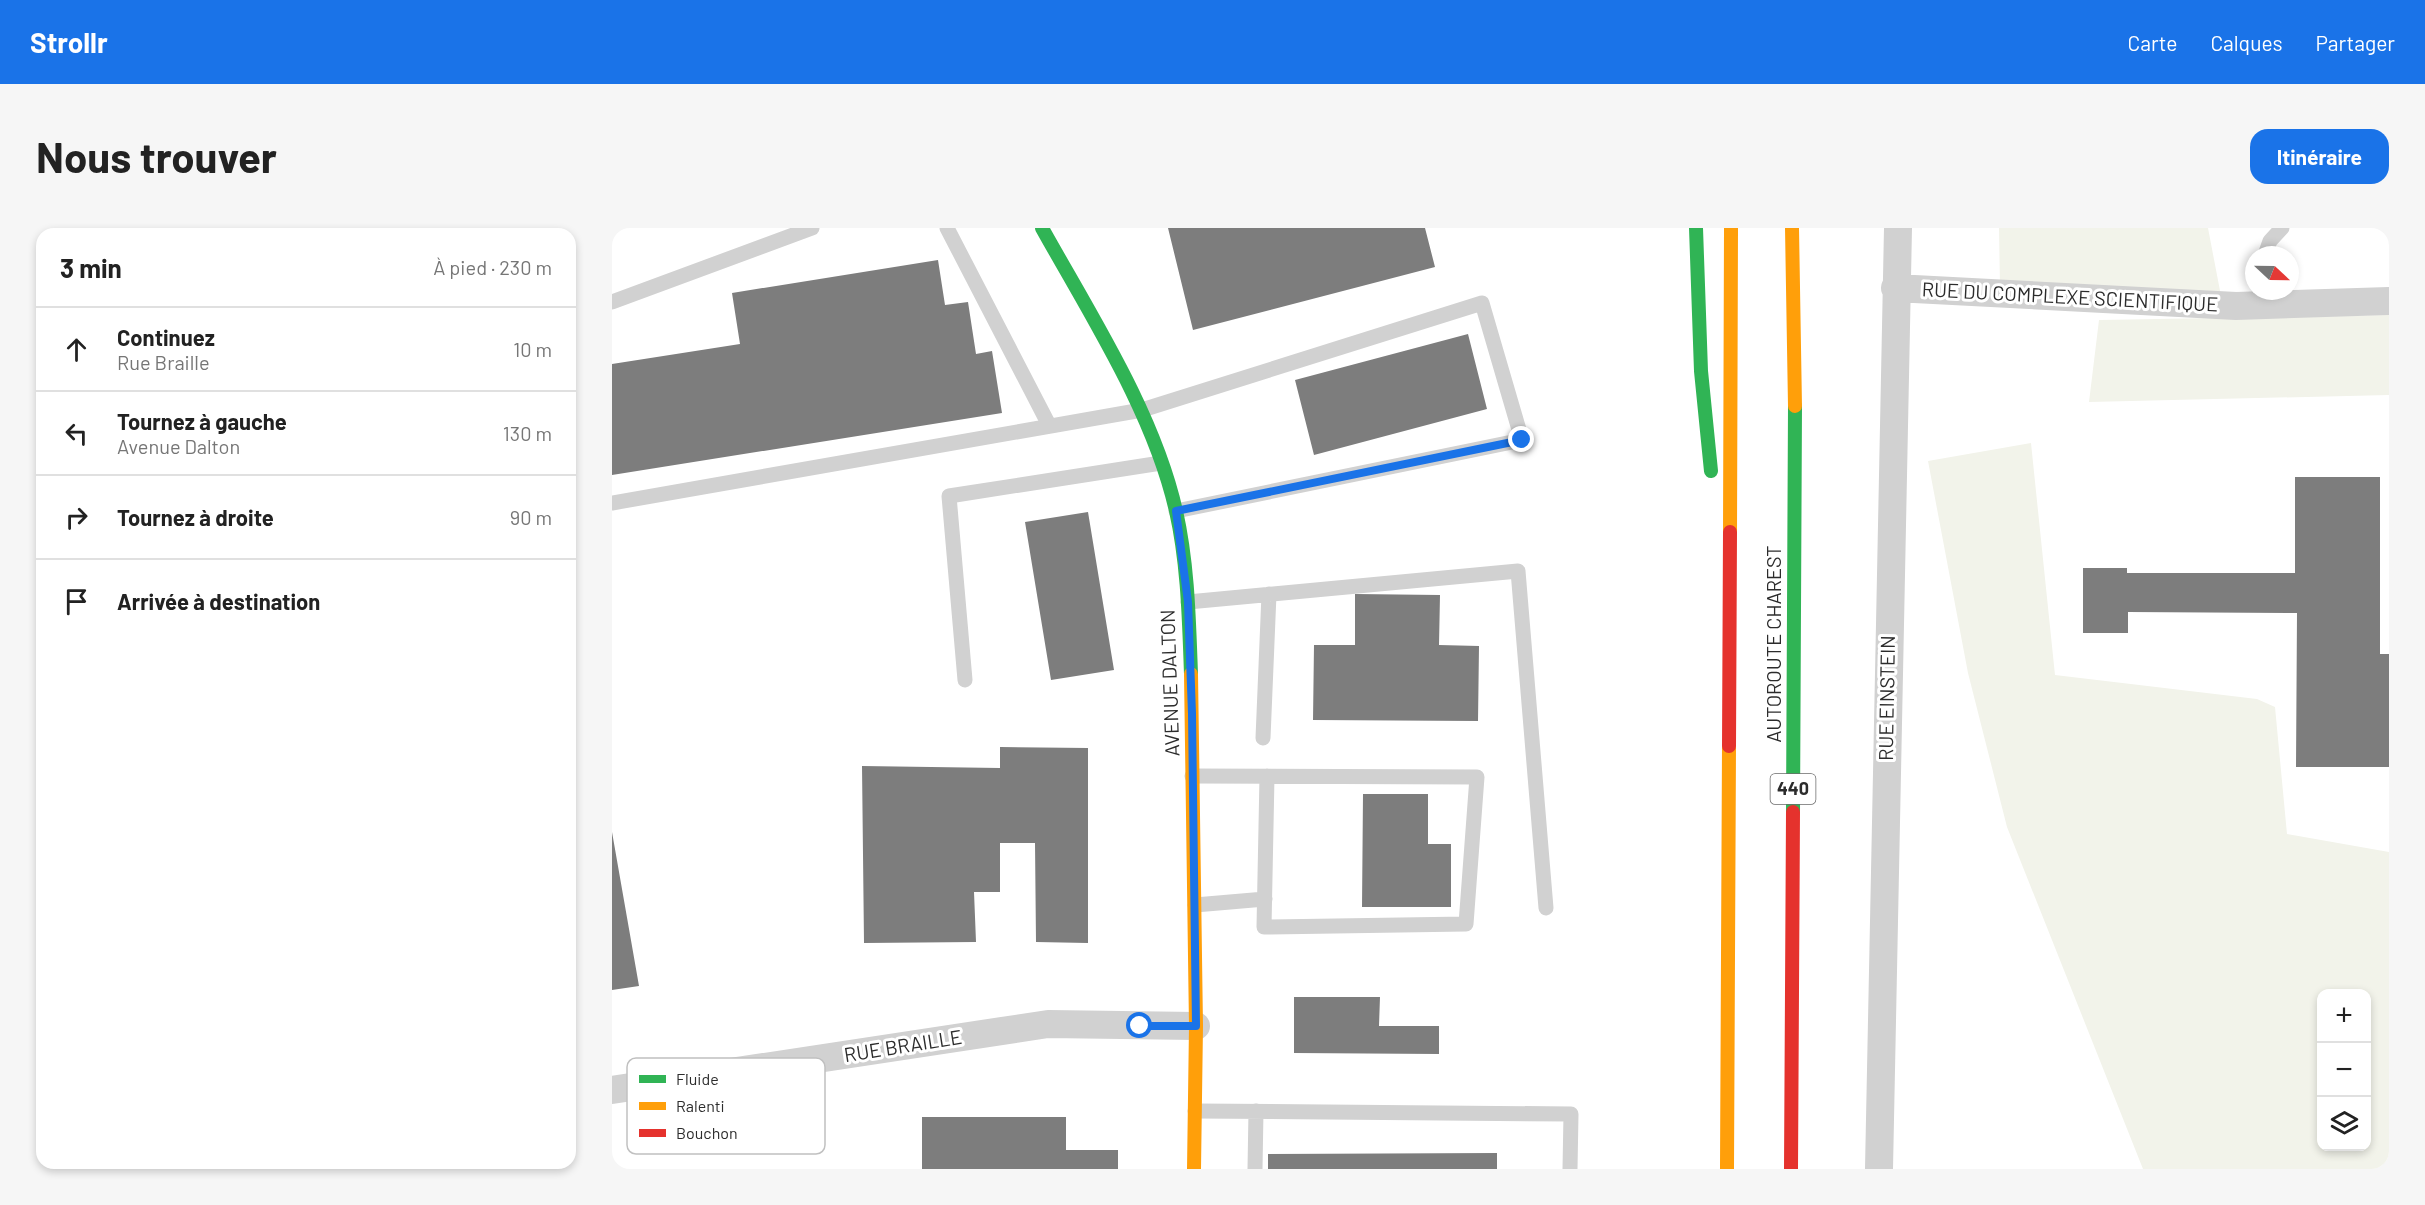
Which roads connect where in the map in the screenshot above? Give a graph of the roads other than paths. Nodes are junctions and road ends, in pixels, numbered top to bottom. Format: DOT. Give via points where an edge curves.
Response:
graph roads {
  1 [pos="812,228"];
  2 [pos="947,228"];
  3 [pos="1042,228"];
  4 [pos="1696,228"];
  5 [pos="1731,228"];
  6 [pos="1792,228"];
  7 [pos="1898,228"];
  8 [pos="2282,228"];
  9 [pos="1807,239"];
  10 [pos="2268,246"];
  11 [pos="1895,288"];
  12 [pos="2299,299"];
  13 [pos="2264,300"];
  14 [pos="2389,301"];
  15 [pos="612,302"];
  16 [pos="1142,410"];
  17 [pos="1795,410"];
  18 [pos="1049,425"];
  19 [pos="1161,463"];
  20 [pos="1713,488"];
  21 [pos="612,504"];
  22 [pos="1176,511"];
  23 [pos="1716,511"];
  24 [pos="1269,594"];
  25 [pos="1188,602"];
  26 [pos="1729,640"];
  27 [pos="965,680"];
  28 [pos="1263,738"];
  29 [pos="1192,776"];
  30 [pos="1267,776"];
  31 [pos="1265,899"];
  32 [pos="1196,905"];
  33 [pos="1546,908"];
  34 [pos="1196,1026"];
  35 [pos="823,1058"];
  36 [pos="627,1088"];
  37 [pos="612,1090"];
  38 [pos="1195,1110"];
  39 [pos="1256,1111"];
  40 [pos="1194,1169"];
  41 [pos="1256,1169"];
  42 [pos="1570,1169"];
  43 [pos="1727,1169"];
  44 [pos="1791,1169"];
  45 [pos="1879,1169"];
  1 -- 15 [label="lane"];
  2 -- 18 [label="lane"];
  3 -- 16 [label="main road, AVENUE DALTON"];
  4 -- 20 [label="main road" via="1701,371"];
  5 -- 26 [label="main road"];
  6 -- 17 [label="main road, AUTOROUTE CHAREST / 440"];
  7 -- 11 [label="street, RUE EINSTEIN"];
  8 -- 10 [label="lane"];
  9 -- 17 [label="main road"];
  11 -- 13 [label="street, RUE DU COMPLEXE SCIENTIFIQUE" via="2236,306"];
  11 -- 45 [label="street, RUE EINSTEIN"];
  12 -- 14 [label="street, RUE DU COMPLEXE SCIENTIFIQUE"];
  16 -- 18 [label="lane"];
  16 -- 19 [label="main road, AVENUE DALTON"];
  16 -- 22 [label="lane" via="1482,303 1522,440"];
  17 -- 44 [label="main road, AUTOROUTE CHAREST / 440"];
  18 -- 21 [label="lane"];
  19 -- 22 [label="main road, AVENUE DALTON"];
  19 -- 27 [label="lane" via="949,496"];
  22 -- 25 [label="main road, AVENUE DALTON"];
  23 -- 26 [label="main road"];
  24 -- 25 [label="lane"];
  24 -- 28 [label="lane"];
  24 -- 33 [label="lane" via="1518,571"];
  25 -- 29 [label="main road, AVENUE DALTON"];
  26 -- 43 [label="main road"];
  29 -- 30 [label="lane"];
  29 -- 32 [label="main road, AVENUE DALTON"];
  30 -- 31 [label="lane"];
  30 -- 31 [label="lane" via="1477,777 1466,924 1264,927"];
  31 -- 32 [label="lane"];
  32 -- 34 [label="main road, AVENUE DALTON"];
  34 -- 35 [label="street, RUE BRAILLE" via="1048,1024"];
  34 -- 38 [label="main road, AVENUE DALTON"];
  36 -- 37 [label="street, RUE BRAILLE"];
  38 -- 39 [label="lane"];
  38 -- 40 [label="main road, AVENUE DALTON"];
  39 -- 41 [label="lane"];
  39 -- 42 [label="lane" via="1572,1114"];
}
